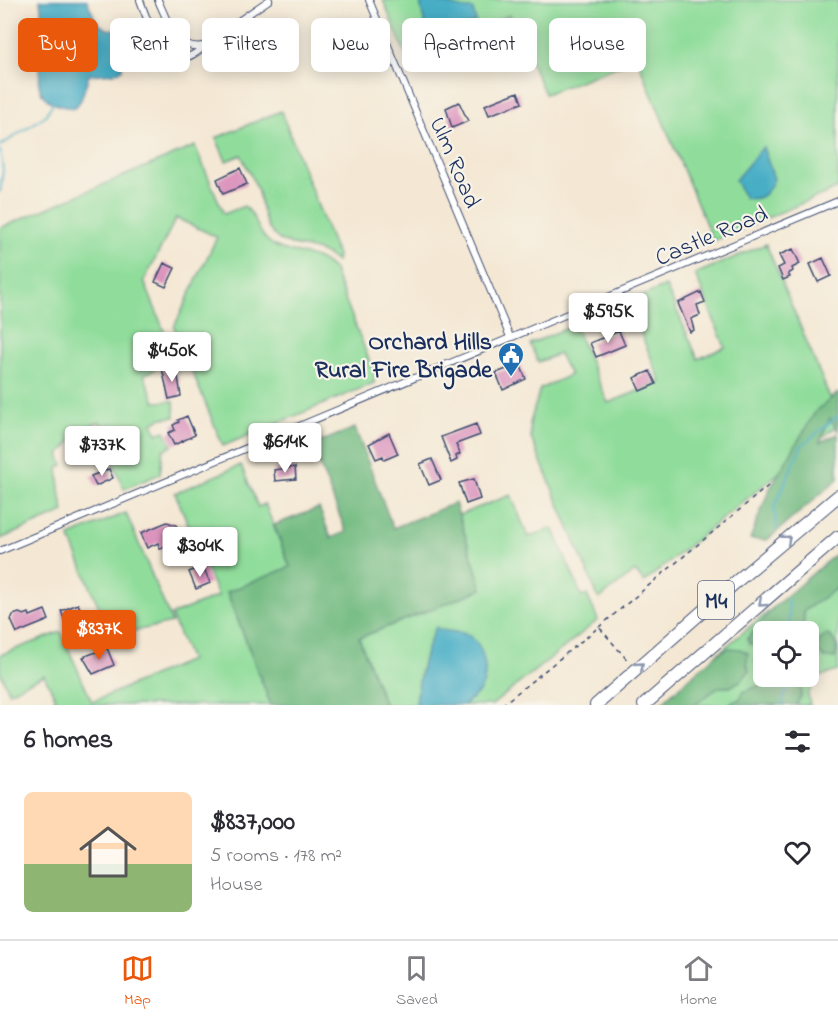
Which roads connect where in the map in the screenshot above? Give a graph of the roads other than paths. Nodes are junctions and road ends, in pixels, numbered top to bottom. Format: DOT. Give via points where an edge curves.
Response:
graph roads {
  1 [pos="140,0"];
  2 [pos="158,0"];
  3 [pos="269,0"];
  4 [pos="369,0"];
  5 [pos="243,18"];
  6 [pos="202,46"];
  7 [pos="202,47"];
  8 [pos="838,201"];
  9 [pos="510,337"];
  10 [pos="838,496"];
  11 [pos="838,537"];
  12 [pos="0,550"];
  13 [pos="596,705"];
  14 [pos="644,705"];
  1 -- 7 [label="street" via="163,49 185,57"];
  2 -- 6 [label="street" via="175,35 194,48"];
  3 -- 5 [label="street"];
  4 -- 9 [label="street, Ulm Road"];
  8 -- 9 [label="street, Castle Road"];
  9 -- 12 [label="street, Castle Road"];
  13 -- 10 [label="highway, M4, one-way"];
  11 -- 14 [label="highway, M4, one-way"];
}
